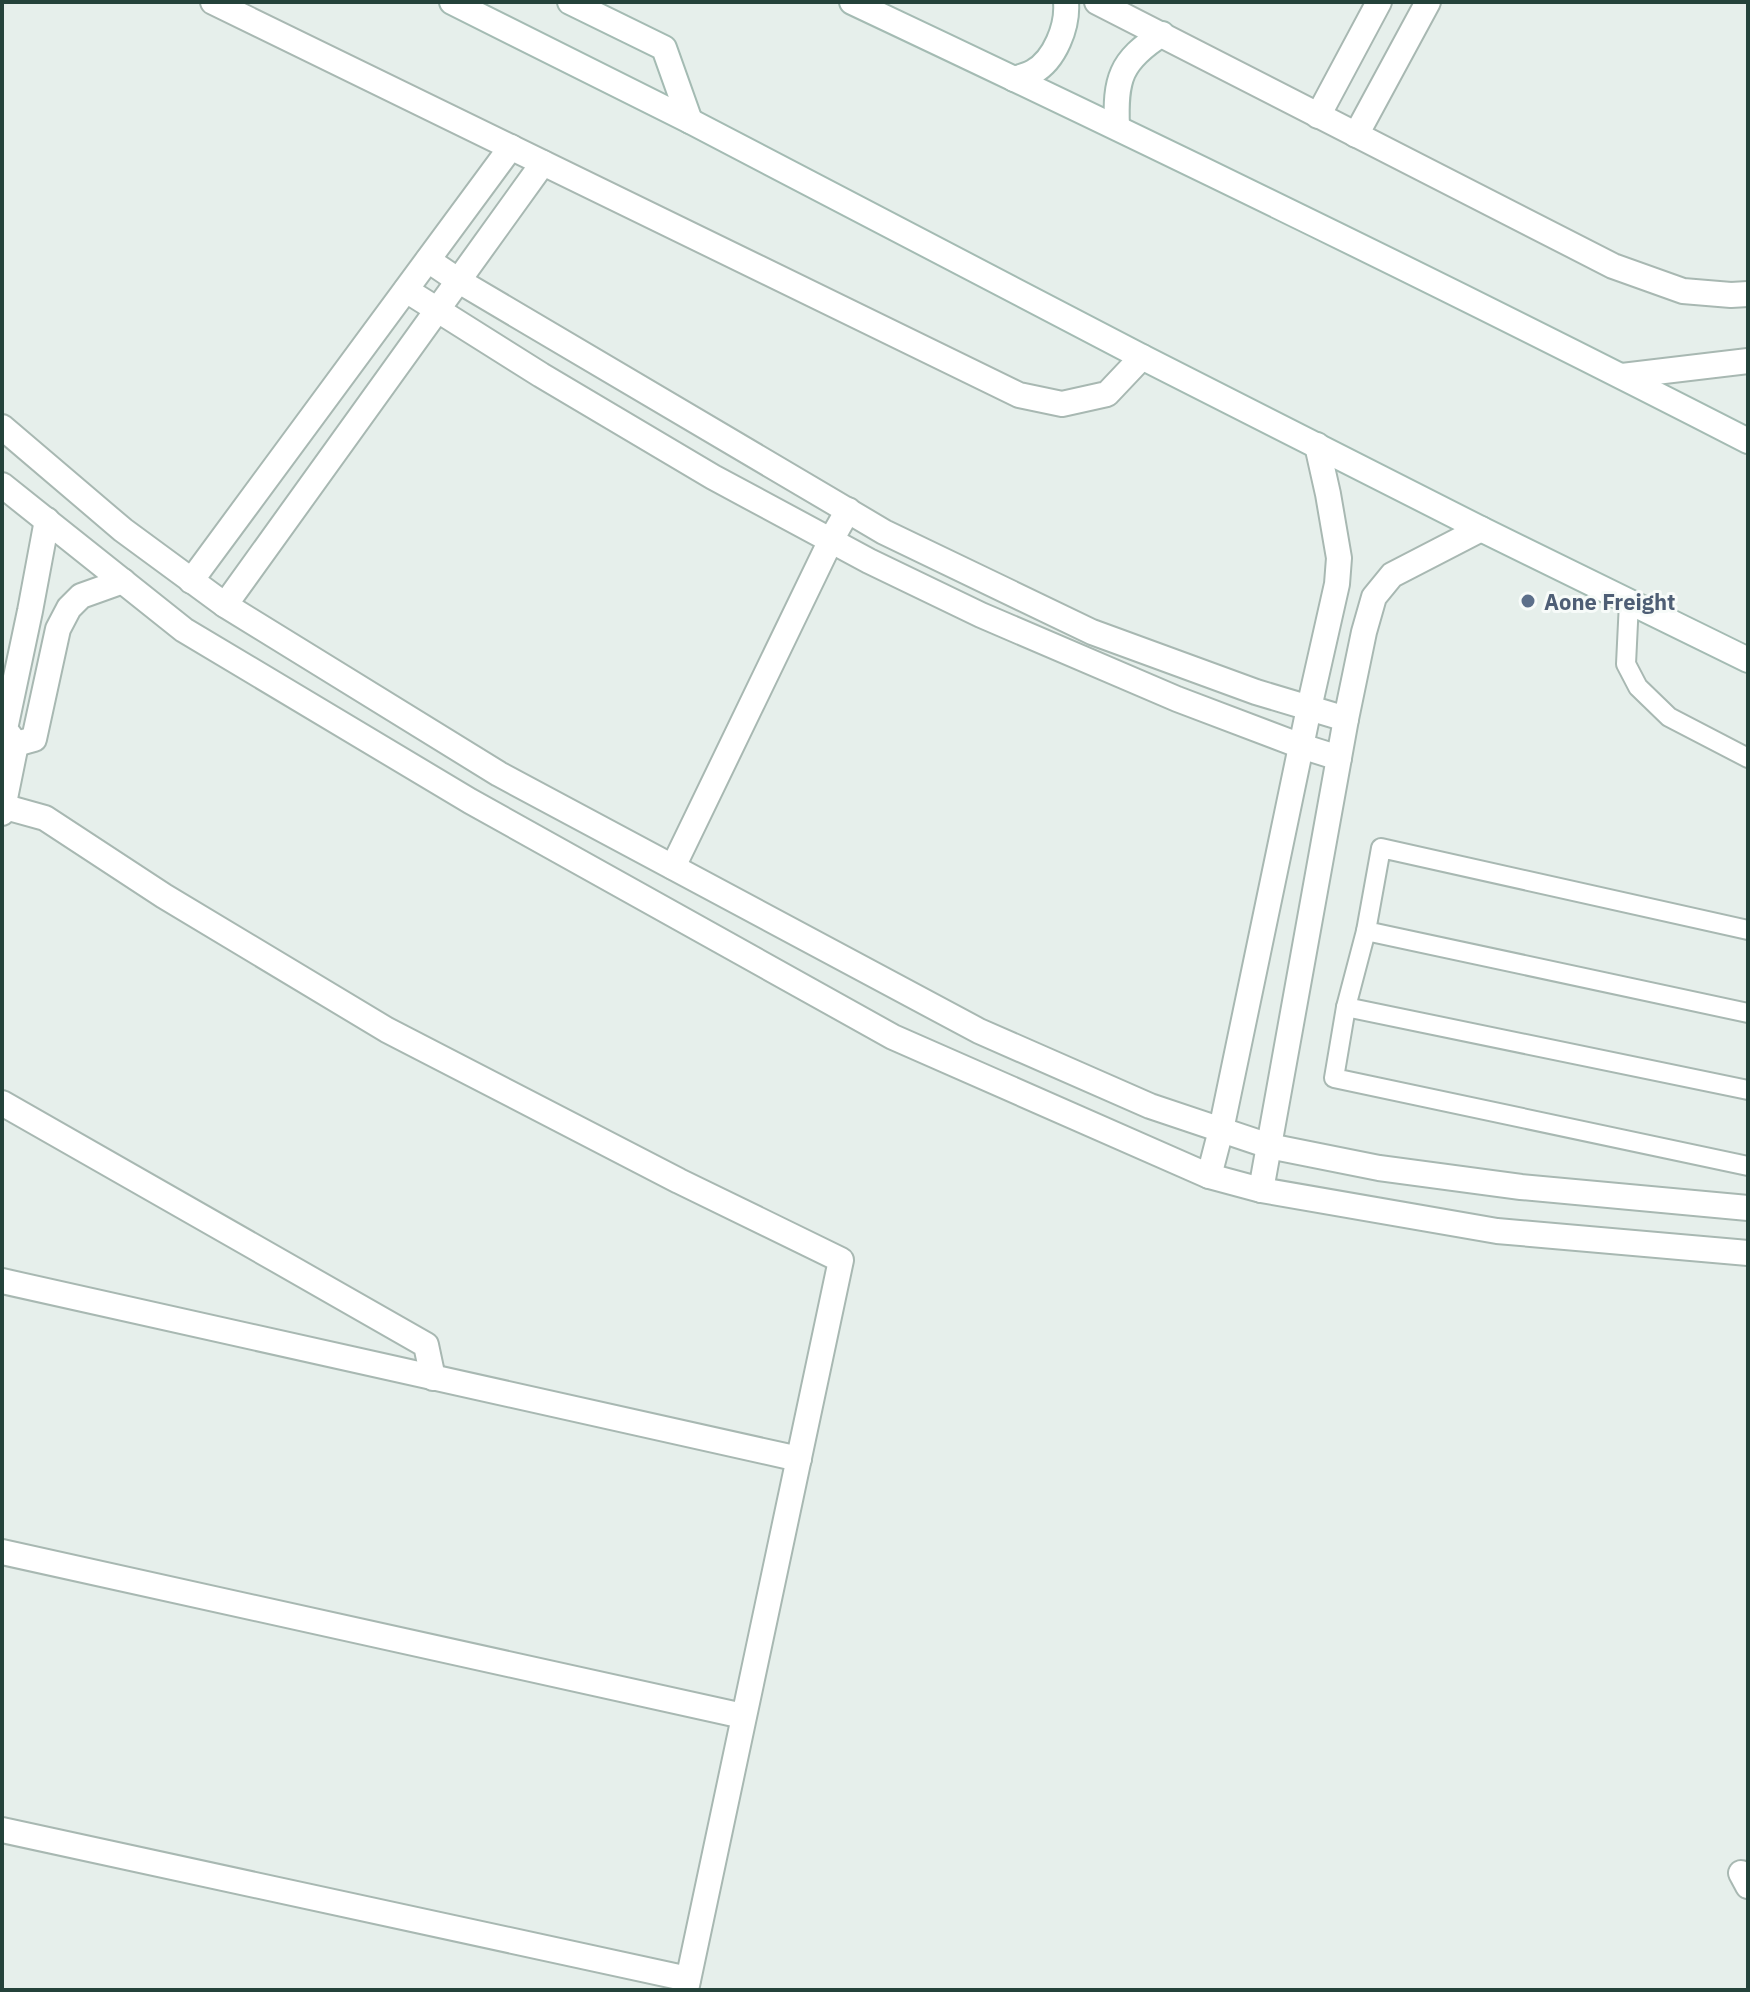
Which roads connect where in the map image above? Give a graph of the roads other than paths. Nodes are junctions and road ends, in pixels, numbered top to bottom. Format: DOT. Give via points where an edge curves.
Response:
graph roads {
  1 [pos="213,2"];
  2 [pos="452,2"];
  3 [pos="570,2"];
  4 [pos="852,2"];
  5 [pos="1066,2"];
  6 [pos="1097,2"];
  7 [pos="1379,2"];
  8 [pos="1428,2"];
  9 [pos="1126,9"];
  10 [pos="1162,34"];
  11 [pos="1014,79"];
  12 [pos="1318,116"];
  13 [pos="690,121"];
  14 [pos="1117,127"];
  15 [pos="1356,135"];
  16 [pos="511,147"];
  17 [pos="543,163"];
  18 [pos="428,260"];
  19 [pos="459,281"];
  20 [pos="406,290"];
  21 [pos="1748,294"];
  22 [pos="438,311"];
  23 [pos="1142,357"];
  24 [pos="1748,361"];
  25 [pos="1622,376"];
  26 [pos="2,427"];
  27 [pos="1748,441"];
  28 [pos="1317,445"];
  29 [pos="30,450"];
  30 [pos="2,486"];
  31 [pos="848,510"];
  32 [pos="47,520"];
  33 [pos="1481,529"];
  34 [pos="831,540"];
  35 [pos="123,581"];
  36 [pos="191,581"];
  37 [pos="1629,602"];
  38 [pos="225,605"];
  39 [pos="1748,660"];
  40 [pos="1309,708"];
  41 [pos="1346,719"];
  42 [pos="16,744"];
  43 [pos="1301,746"];
  44 [pos="1339,758"];
  45 [pos="1748,758"];
  46 [pos="2,809"];
  47 [pos="673,867"];
  48 [pos="1748,930"];
  49 [pos="1366,931"];
  50 [pos="1346,1007"];
  51 [pos="1748,1013"];
  52 [pos="1748,1090"];
  53 [pos="2,1103"];
  54 [pos="1221,1130"];
  55 [pos="1269,1146"];
  56 [pos="1748,1166"];
  57 [pos="1209,1176"];
  58 [pos="1261,1190"];
  59 [pos="1748,1208"];
  60 [pos="1748,1253"];
  61 [pos="2,1281"];
  62 [pos="433,1378"];
  63 [pos="799,1459"];
  64 [pos="2,1552"];
  65 [pos="743,1716"];
  66 [pos="2,1830"];
  67 [pos="687,1984"];
  1 -- 16 [label="street"];
  2 -- 13 [label="street"];
  3 -- 13 [label="street" via="664,48"];
  4 -- 11 [label="street"];
  5 -- 11 [label="street" via="1053,54 1035,71"];
  6 -- 9 [label="street"];
  7 -- 12 [label="street"];
  8 -- 15 [label="street"];
  9 -- 10 [label="street"];
  10 -- 12 [label="street"];
  10 -- 14 [label="street" via="1124,66"];
  11 -- 14 [label="street"];
  12 -- 15 [label="street"];
  13 -- 23 [label="street"];
  14 -- 25 [label="street"];
  15 -- 21 [label="street" via="1613,266 1683,291"];
  16 -- 17 [label="street"];
  16 -- 18 [label="street"];
  17 -- 19 [label="street"];
  17 -- 23 [label="street" via="1019,395 1062,404 1107,394"];
  18 -- 19 [label="street"];
  18 -- 20 [label="street"];
  19 -- 22 [label="street"];
  19 -- 31 [label="street"];
  20 -- 22 [label="street"];
  20 -- 36 [label="street"];
  22 -- 34 [label="street" via="713,477"];
  22 -- 38 [label="street"];
  23 -- 28 [label="street"];
  24 -- 25 [label="street"];
  25 -- 27 [label="street"];
  26 -- 29 [label="street"];
  28 -- 33 [label="street"];
  28 -- 40 [label="street" via="1339,558"];
  29 -- 30 [label="street"];
  29 -- 36 [label="street"];
  30 -- 32 [label="street"];
  31 -- 34 [label="street"];
  31 -- 40 [label="street" via="1092,632"];
  32 -- 35 [label="street"];
  32 -- 42 [label="street" via="5,729"];
  33 -- 37 [label="street"];
  33 -- 41 [label="street" via="1392,575 1374,597"];
  34 -- 43 [label="street" via="981,615"];
  34 -- 47 [label="street"];
  35 -- 42 [label="street" via="81,596 69,608 58,629 34,739"];
  35 -- 57 [label="street" via="184,630 456,793 879,1030"];
  36 -- 38 [label="street"];
  37 -- 39 [label="street"];
  37 -- 45 [label="lane" via="1626,664 1638,687 1669,717"];
  38 -- 47 [label="street" via="499,774"];
  40 -- 41 [label="street"];
  40 -- 43 [label="street"];
  41 -- 44 [label="street"];
  42 -- 46 [label="street"];
  43 -- 44 [label="street"];
  43 -- 54 [label="street"];
  44 -- 55 [label="street"];
  46 -- 63 [label="street" via="45,818 387,1030 841,1260"];
  47 -- 54 [label="street" via="979,1031 1150,1106"];
  48 -- 49 [label="lane" via="1381,848"];
  49 -- 50 [label="lane"];
  49 -- 51 [label="lane"];
  50 -- 52 [label="lane"];
  50 -- 56 [label="lane" via="1334,1078"];
  53 -- 62 [label="street" via="426,1345"];
  54 -- 55 [label="street"];
  54 -- 57 [label="street"];
  55 -- 58 [label="street"];
  55 -- 59 [label="street" via="1379,1168 1521,1187"];
  57 -- 58 [label="street"];
  58 -- 60 [label="street" via="1497,1231"];
  61 -- 62 [label="street"];
  62 -- 63 [label="street"];
  63 -- 65 [label="street"];
  64 -- 65 [label="street"];
  65 -- 67 [label="street"];
  66 -- 67 [label="street"];
}
